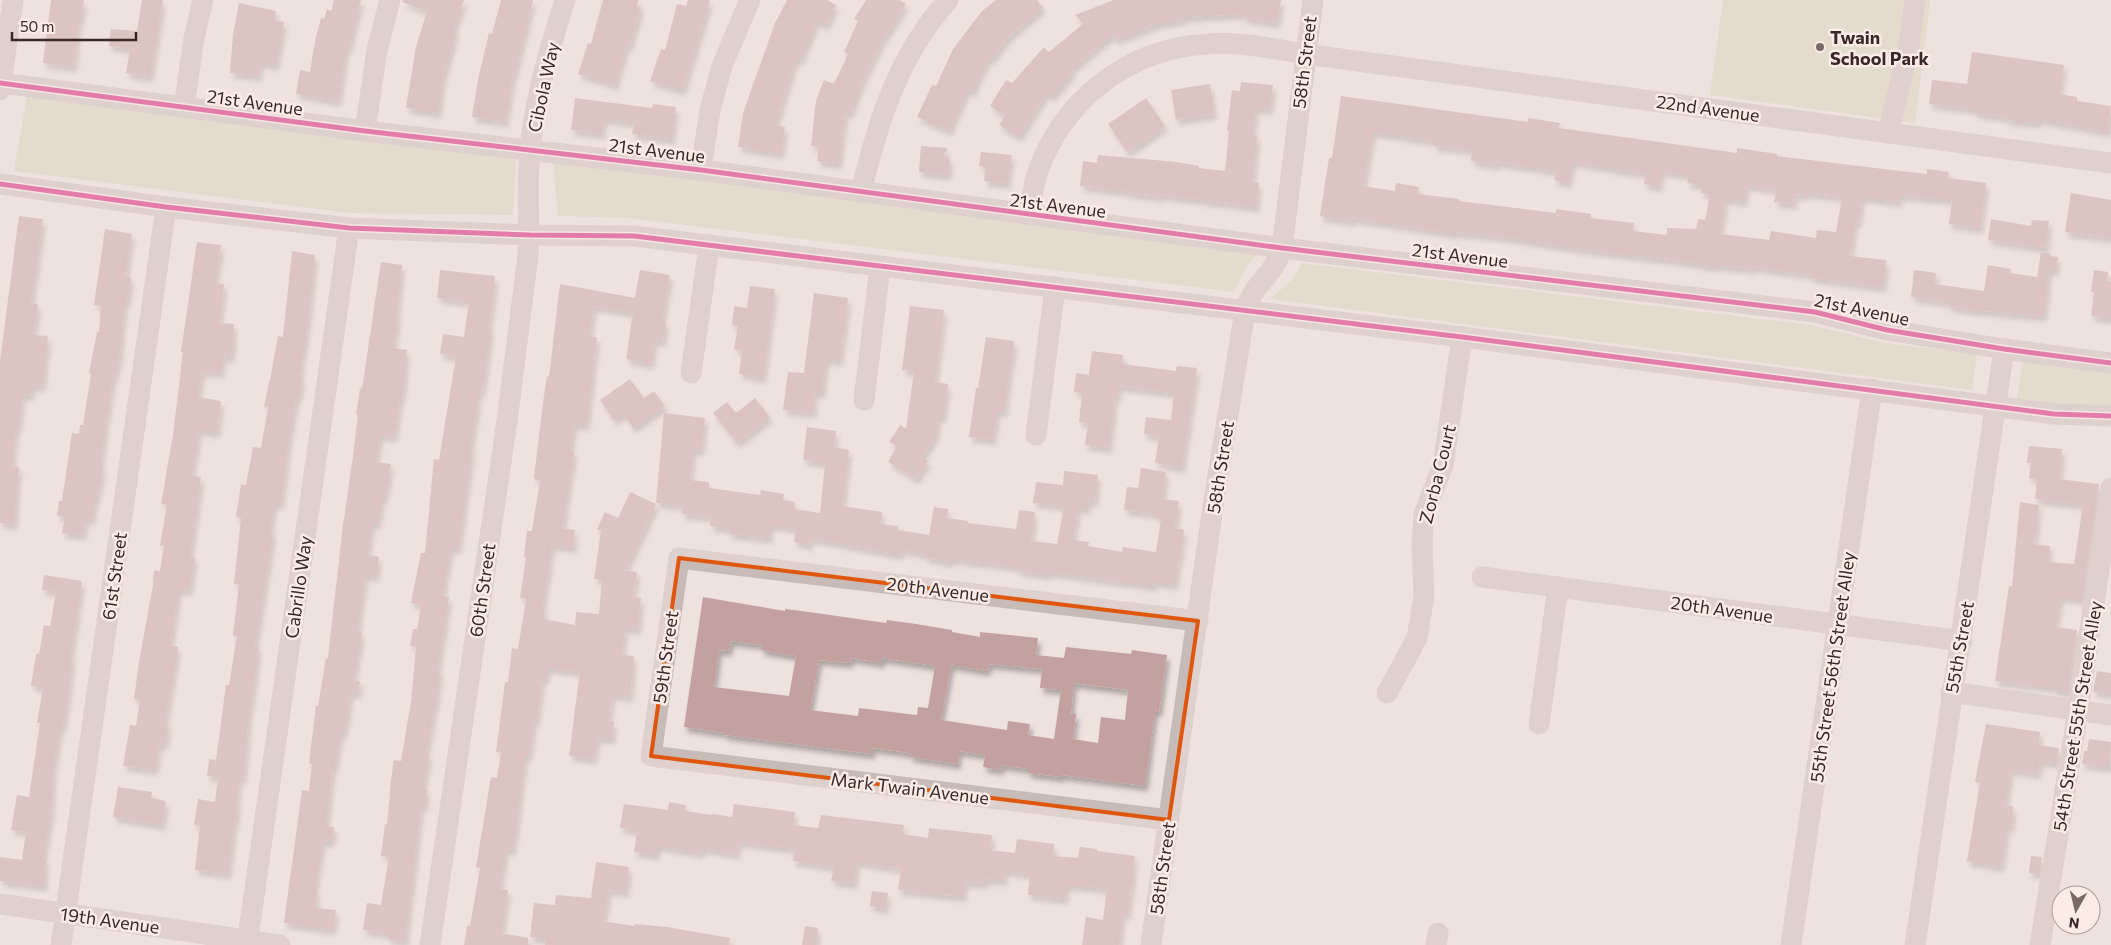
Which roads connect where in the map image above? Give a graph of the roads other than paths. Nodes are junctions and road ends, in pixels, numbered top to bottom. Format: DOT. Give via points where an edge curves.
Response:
graph roads {
  1 [pos="13,0"];
  2 [pos="203,0"];
  3 [pos="390,0"];
  4 [pos="565,0"];
  5 [pos="750,0"];
  6 [pos="948,0"];
  7 [pos="1313,0"];
  8 [pos="1915,0"];
  9 [pos="1305,54"];
  10 [pos="0,85"];
  11 [pos="184,107"];
  12 [pos="365,131"];
  13 [pos="1888,133"];
  14 [pos="530,149"];
  15 [pos="2111,163"];
  16 [pos="701,170"];
  17 [pos="0,184"];
  18 [pos="861,192"];
  19 [pos="166,207"];
  20 [pos="1029,215"];
  21 [pos="349,228"];
  22 [pos="530,235"];
  23 [pos="709,246"];
  24 [pos="1282,248"];
  25 [pos="880,267"];
  26 [pos="1055,287"];
  27 [pos="1245,311"];
  28 [pos="1462,337"];
  29 [pos="2004,349"];
  30 [pos="2111,363"];
  31 [pos="692,372"];
  32 [pos="1872,389"];
  33 [pos="864,400"];
  34 [pos="1996,406"];
  35 [pos="2111,416"];
  36 [pos="1036,435"];
  37 [pos="2111,488"];
  38 [pos="679,558"];
  39 [pos="1482,577"];
  40 [pos="1558,587"];
  41 [pos="1198,621"];
  42 [pos="1839,624"];
  43 [pos="1962,641"];
  44 [pos="1951,692"];
  45 [pos="1387,693"];
  46 [pos="2078,711"];
  47 [pos="2111,715"];
  48 [pos="1539,724"];
  49 [pos="651,756"];
  50 [pos="1169,820"];
  51 [pos="0,904"];
  52 [pos="65,914"];
  53 [pos="247,943"];
  54 [pos="61,945"];
  55 [pos="280,945"];
  56 [pos="430,945"];
  57 [pos="1151,945"];
  58 [pos="1791,945"];
  59 [pos="1915,945"];
  60 [pos="2040,945"];
  1 -- 10 [label="street"];
  2 -- 11 [label="street"];
  3 -- 12 [label="street" via="377,50"];
  4 -- 14 [label="street, Cibola Way" via="541,85"];
  5 -- 16 [label="street" via="720,75 710,110"];
  6 -- 18 [label="street" via="916,42 895,81 874,140"];
  7 -- 9 [label="street, 58th Street"];
  8 -- 13 [label="street" via="1908,52"];
  9 -- 13 [label="street, 22nd Avenue"];
  9 -- 20 [label="street, 22nd Avenue" via="1209,43 1156,53 1131,64 1093,89 1059,129 1037,176"];
  9 -- 24 [label="street, 58th Street"];
  10 -- 11 [label="street, 21st Avenue"];
  11 -- 12 [label="street, 21st Avenue"];
  12 -- 14 [label="street, 21st Avenue"];
  13 -- 15 [label="street, 22nd Avenue"];
  14 -- 16 [label="street, 21st Avenue"];
  14 -- 22 [label="street, Cibola Way"];
  16 -- 18 [label="street, 21st Avenue"];
  17 -- 19 [label="street"];
  18 -- 20 [label="street, 21st Avenue"];
  19 -- 21 [label="street"];
  19 -- 52 [label="street, 61st Street"];
  20 -- 24 [label="street, 21st Avenue"];
  21 -- 22 [label="street"];
  21 -- 53 [label="street, Cabrillo Way"];
  22 -- 23 [label="street" via="634,236"];
  22 -- 56 [label="street, 60th Street" via="508,412"];
  23 -- 25 [label="street"];
  23 -- 31 [label="street"];
  24 -- 27 [label="street, 58th Street" via="1277,262 1251,294"];
  24 -- 29 [label="street, 21st Avenue" via="1815,312 1887,330"];
  25 -- 26 [label="street"];
  25 -- 33 [label="street"];
  26 -- 27 [label="street"];
  26 -- 36 [label="street"];
  27 -- 28 [label="street"];
  27 -- 41 [label="street, 58th Street"];
  28 -- 32 [label="street"];
  28 -- 45 [label="street, Zorba Court" via="1443,464 1424,514 1424,596 1417,638"];
  29 -- 30 [label="street, 21st Avenue"];
  29 -- 34 [label="street, 55th Street"];
  32 -- 34 [label="street"];
  32 -- 42 [label="street, 55th Street 56th Street Alley"];
  34 -- 35 [label="street" via="2054,414"];
  34 -- 43 [label="street, 55th Street"];
  37 -- 46 [label="street, 54th Street 55th Street Alley"];
  38 -- 41 [label="street, 20th Avenue"];
  38 -- 49 [label="street, 59th Street"];
  39 -- 40 [label="street, 20th Avenue"];
  40 -- 42 [label="street, 20th Avenue"];
  40 -- 48 [label="street"];
  41 -- 50 [label="street, 58th Street"];
  42 -- 43 [label="street, 20th Avenue"];
  42 -- 58 [label="street, 55th Street 56th Street Alley"];
  43 -- 44 [label="street, 55th Street"];
  44 -- 46 [label="street"];
  44 -- 59 [label="street, 55th Street"];
  46 -- 47 [label="street"];
  46 -- 60 [label="street, 54th Street 55th Street Alley"];
  49 -- 50 [label="street, Mark Twain Avenue"];
  50 -- 57 [label="street, 58th Street"];
  51 -- 52 [label="street, 19th Avenue"];
  52 -- 53 [label="street, 19th Avenue"];
  52 -- 54 [label="street, 61st Street"];
  53 -- 55 [label="street, 19th Avenue"];
}
